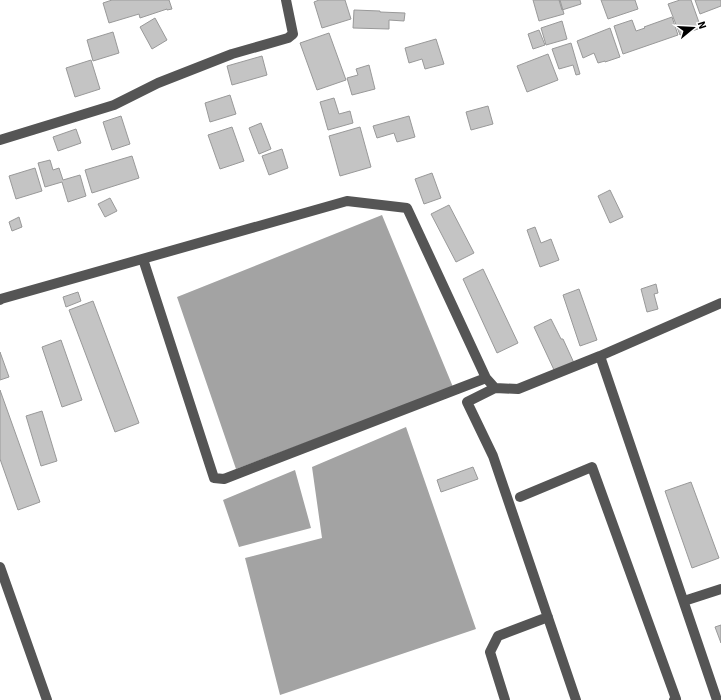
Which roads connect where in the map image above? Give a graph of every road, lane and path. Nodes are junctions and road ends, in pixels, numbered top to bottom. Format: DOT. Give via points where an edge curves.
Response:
graph roads {
  1 [pos="286,0"];
  2 [pos="0,140"];
  3 [pos="143,258"];
  4 [pos="0,300"];
  5 [pos="721,303"];
  6 [pos="600,356"];
  7 [pos="486,378"];
  8 [pos="495,388"];
  9 [pos="520,497"];
  10 [pos="0,567"];
  11 [pos="721,589"];
  12 [pos="684,601"];
  13 [pos="548,617"];
  14 [pos="47,700"];
  15 [pos="505,700"];
  16 [pos="576,700"];
  17 [pos="674,700"];
  18 [pos="717,700"];
  1 -- 2 [label="street" via="293,34 288,38 232,54 158,83 114,105"];
  3 -- 4 [label="street"];
  3 -- 7 [label="street" via="347,201 407,208"];
  3 -- 7 [label="street" via="214,478 224,479"];
  5 -- 6 [label="street"];
  6 -- 8 [label="street" via="518,389"];
  6 -- 12 [label="street"];
  7 -- 8 [label="street"];
  8 -- 13 [label="street" via="467,402 494,456"];
  9 -- 17 [label="street" via="592,467 676,699"];
  10 -- 14 [label="street"];
  11 -- 12 [label="street"];
  12 -- 18 [label="street"];
  13 -- 15 [label="street" via="498,636 490,652"];
  13 -- 16 [label="street"];
}
